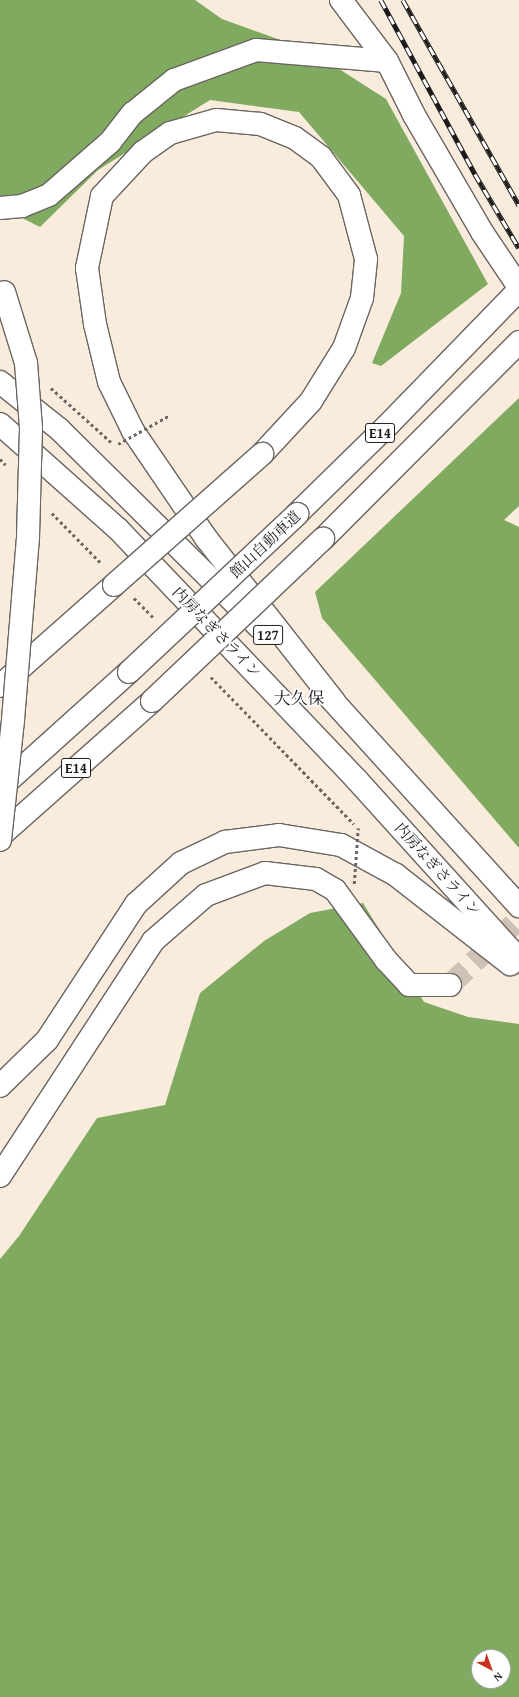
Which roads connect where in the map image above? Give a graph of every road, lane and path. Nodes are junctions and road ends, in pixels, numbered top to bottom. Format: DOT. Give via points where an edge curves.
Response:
graph roads {
  1 [pos="341,0"];
  2 [pos="387,61"];
  3 [pos="0,208"];
  4 [pos="519,287"];
  5 [pos="2,289"];
  6 [pos="519,290"];
  7 [pos="519,342"];
  8 [pos="0,382"];
  9 [pos="50,386"];
  10 [pos="170,415"];
  11 [pos="0,424"];
  12 [pos="0,686"];
  13 [pos="334,701"];
  14 [pos="0,788"];
  15 [pos="358,828"];
  16 [pos="0,836"];
  17 [pos="0,840"];
  18 [pos="354,884"];
  19 [pos="519,906"];
  20 [pos="519,959"];
  21 [pos="519,971"];
  22 [pos="450,985"];
  23 [pos="0,1086"];
  24 [pos="0,1176"];
  1 -- 2 [label="main road"];
  2 -- 3 [label="main road" via="256,50 174,80 133,113 110,142 49,195 22,206"];
  2 -- 4 [label="main road" via="414,115 482,232"];
  5 -- 17 [label="main road, bridge" via="26,363 31,428 28,536 14,720"];
  6 -- 14 [label="main road, 館山自動車道 / E14, bridge" via="297,514 129,672"];
  7 -- 16 [label="main road, E14, bridge" via="323,539 152,701"];
  8 -- 13 [label="main road, 127" via="59,429"];
  9 -- 10 [label="path, bridge" via="111,442 118,444"];
  11 -- 20 [label="main road, 内房なぎさライン / 127" via="118,529 357,780"];
  12 -- 13 [label="main road, bridge" via="114,585 262,454 311,401 344,348 362,298 366,259 349,195 321,157 295,138 260,124 216,120 170,133 143,152 102,196 87,268 95,324 109,382 133,431 206,538"];
  13 -- 19 [label="main road, 127"];
  15 -- 18 [label="path, bridge"];
  21 -- 23 [label="main road" via="396,875 341,845 279,834 225,842 181,863 136,904 48,1040"];
  22 -- 24 [label="main road" via="409,985 386,960 335,890 316,879 265,873 206,895 153,941"];
}
